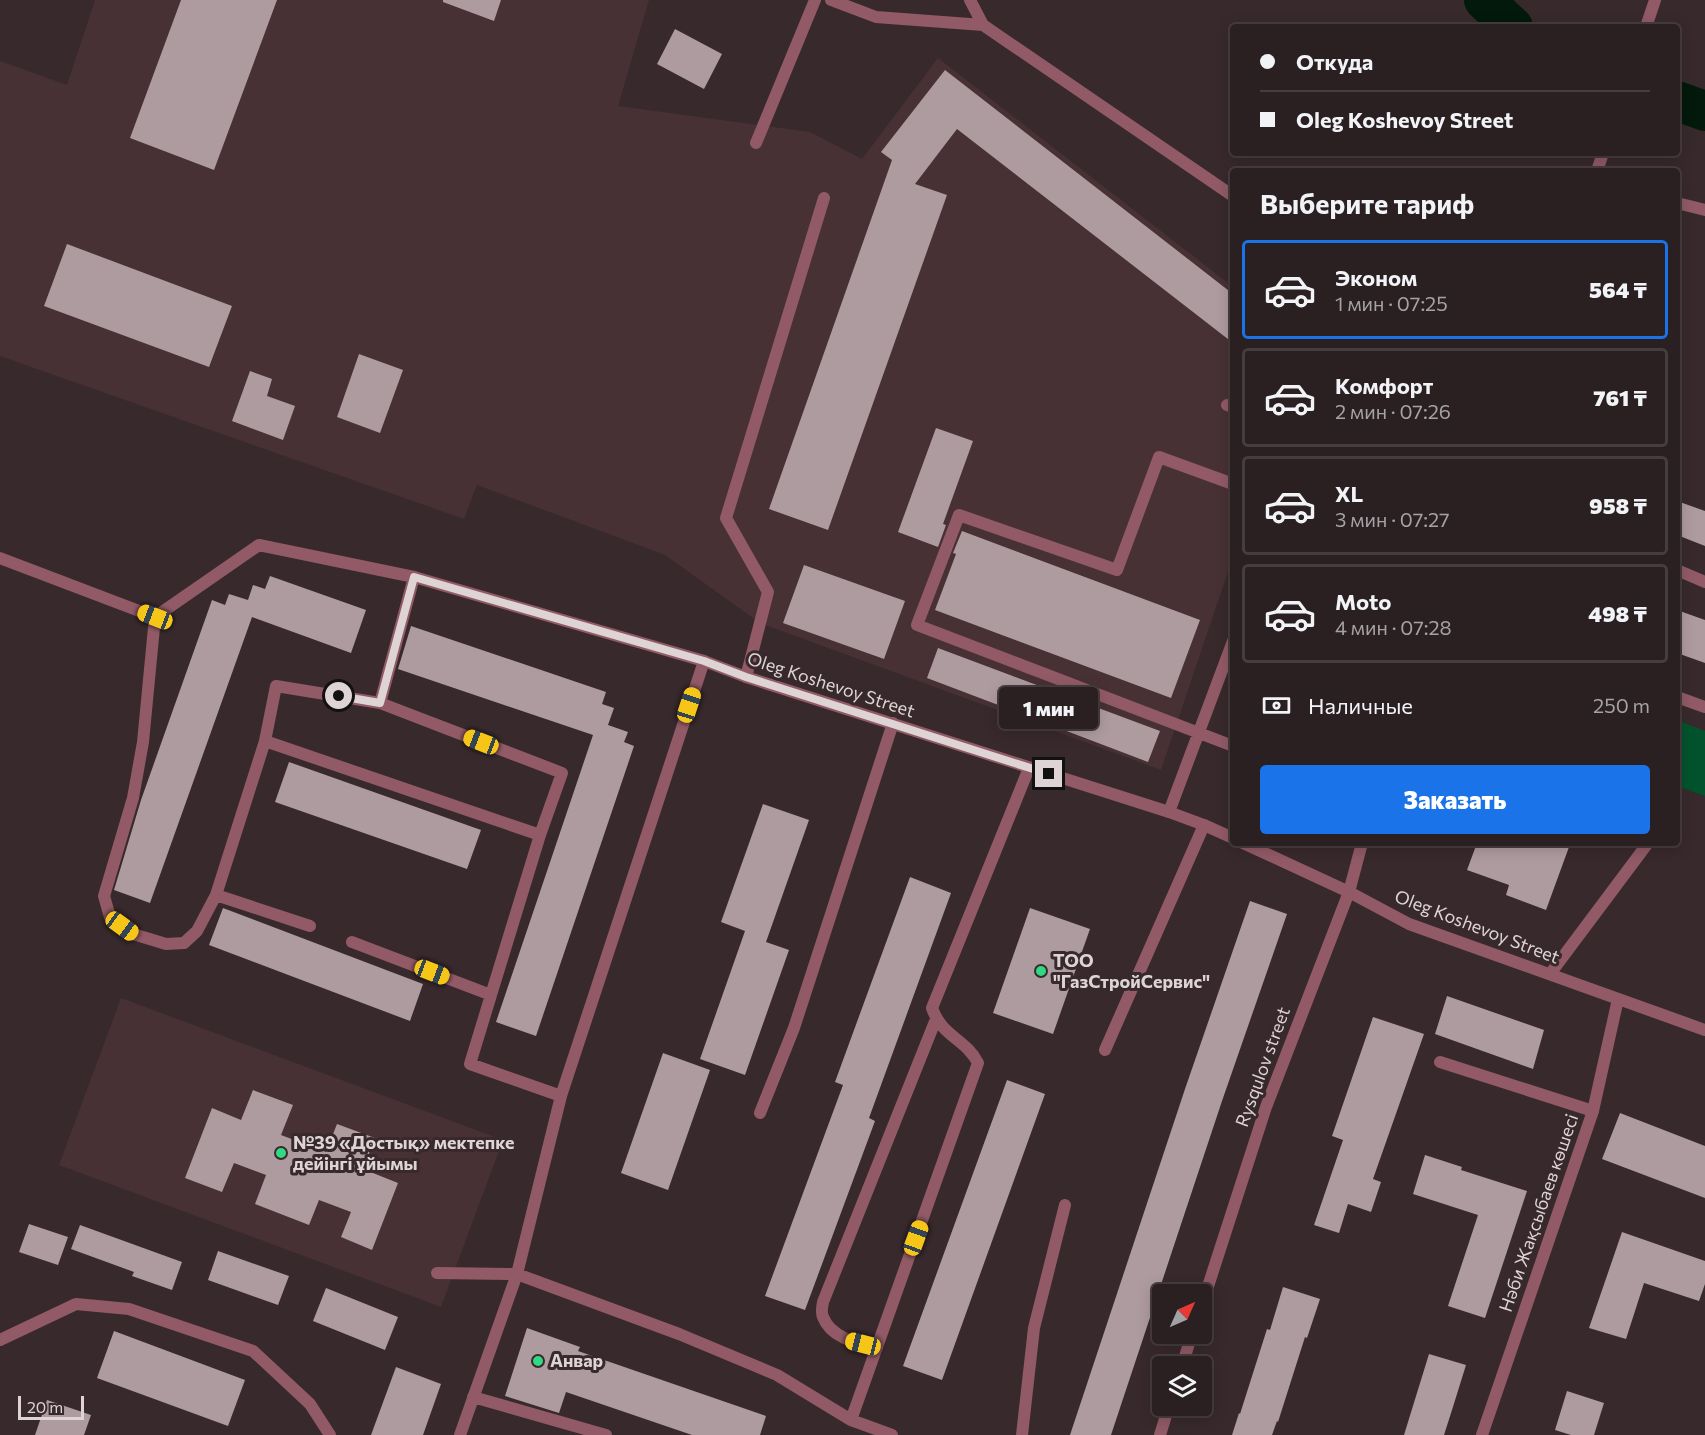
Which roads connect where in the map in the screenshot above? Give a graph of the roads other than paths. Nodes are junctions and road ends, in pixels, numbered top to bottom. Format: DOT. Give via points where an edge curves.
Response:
graph roads {
  1 [pos="815,0"];
  2 [pos="831,0"];
  3 [pos="970,0"];
  4 [pos="1655,0"];
  5 [pos="1647,24"];
  6 [pos="983,25"];
  7 [pos="756,143"];
  8 [pos="1230,194"];
  9 [pos="824,198"];
  10 [pos="1680,204"];
  11 [pos="1705,210"];
  12 [pos="1230,483"];
  13 [pos="0,558"];
  14 [pos="1680,571"];
  15 [pos="414,577"];
  16 [pos="1705,582"];
  17 [pos="155,617"];
  18 [pos="1230,649"];
  19 [pos="704,661"];
  20 [pos="746,677"];
  21 [pos="1680,698"];
  22 [pos="380,703"];
  23 [pos="1705,707"];
  24 [pos="893,723"];
  25 [pos="1199,733"];
  26 [pos="265,741"];
  27 [pos="1230,745"];
  28 [pos="1029,768"];
  29 [pos="1169,812"];
  30 [pos="1204,825"];
  31 [pos="540,836"];
  32 [pos="1230,837"];
  33 [pos="1249,846"];
  34 [pos="1361,846"];
  35 [pos="1646,846"];
  36 [pos="1349,892"];
  37 [pos="216,895"];
  38 [pos="310,926"];
  39 [pos="352,942"];
  40 [pos="1550,974"];
  41 [pos="491,995"];
  42 [pos="1618,999"];
  43 [pos="936,1019"];
  44 [pos="1705,1030"];
  45 [pos="1105,1050"];
  46 [pos="1440,1062"];
  47 [pos="561,1096"];
  48 [pos="1593,1111"];
  49 [pos="760,1113"];
  50 [pos="1065,1205"];
  51 [pos="437,1273"];
  52 [pos="517,1274"];
  53 [pos="1209,1284"];
  54 [pos="0,1340"];
  55 [pos="877,1348"];
  56 [pos="473,1397"];
  57 [pos="1166,1416"];
  58 [pos="851,1420"];
  59 [pos="330,1435"];
  60 [pos="460,1435"];
  61 [pos="606,1435"];
  62 [pos="892,1435"];
  63 [pos="1022,1435"];
  64 [pos="1160,1435"];
  65 [pos="1482,1435"];
  1 -- 7 [label="street"];
  2 -- 6 [label="street" via="876,17"];
  3 -- 6 [label="street"];
  4 -- 5 [label="street"];
  6 -- 8 [label="street"];
  9 -- 20 [label="street" via="726,518 768,592"];
  10 -- 11 [label="street"];
  12 -- 25 [label="street" via="1159,457 1117,570 959,515 917,625"];
  13 -- 17 [label="street"];
  14 -- 16 [label="street"];
  15 -- 17 [label="street, Oleg Koshevoy Street" via="259,544"];
  15 -- 19 [label="street, Oleg Koshevoy Street"];
  15 -- 22 [label="street"];
  17 -- 37 [label="street" via="143,742 133,798 105,896 110,917 133,934 166,944 184,943 197,931"];
  18 -- 25 [label="street"];
  19 -- 20 [label="street, Oleg Koshevoy Street"];
  19 -- 47 [label="street"];
  20 -- 24 [label="street, Oleg Koshevoy Street"];
  21 -- 23 [label="street"];
  22 -- 26 [label="street" via="276,686"];
  22 -- 31 [label="street" via="562,773"];
  24 -- 28 [label="street, Oleg Koshevoy Street"];
  24 -- 49 [label="street" via="794,1028"];
  25 -- 27 [label="street"];
  25 -- 29 [label="street"];
  26 -- 31 [label="street"];
  26 -- 37 [label="street"];
  28 -- 29 [label="street, Oleg Koshevoy Street"];
  28 -- 43 [label="street" via="932,1008"];
  29 -- 30 [label="street, Oleg Koshevoy Street"];
  30 -- 32 [label="street, Oleg Koshevoy Street"];
  30 -- 45 [label="street"];
  31 -- 41 [label="street"];
  33 -- 36 [label="street, Oleg Koshevoy Street"];
  34 -- 36 [label="street, Rysqulov street"];
  35 -- 40 [label="street"];
  36 -- 40 [label="street, Oleg Koshevoy Street" via="1409,924"];
  36 -- 53 [label="street, Rysqulov street" via="1266,1107"];
  37 -- 38 [label="street"];
  39 -- 41 [label="street"];
  40 -- 42 [label="street, Oleg Koshevoy Street"];
  41 -- 47 [label="street" via="470,1064"];
  42 -- 44 [label="street, Oleg Koshevoy Street"];
  42 -- 48 [label="street, Нәби Жақсыбаев көшесі"];
  43 -- 55 [label="street" via="973,1053 978,1064"];
  43 -- 55 [label="street" via="823,1302 822,1316 832,1330 849,1341"];
  46 -- 48 [label="street"];
  47 -- 52 [label="street"];
  48 -- 65 [label="street, Нәби Жақсыбаев көшесі"];
  50 -- 63 [label="street" via="1034,1328"];
  51 -- 52 [label="street"];
  52 -- 56 [label="street"];
  52 -- 58 [label="street" via="680,1334 777,1375"];
  54 -- 59 [label="street" via="76,1304 129,1309 253,1351 310,1404"];
  55 -- 58 [label="street"];
  56 -- 60 [label="street"];
  56 -- 61 [label="street"];
  57 -- 64 [label="street"];
  58 -- 62 [label="street"];
}
